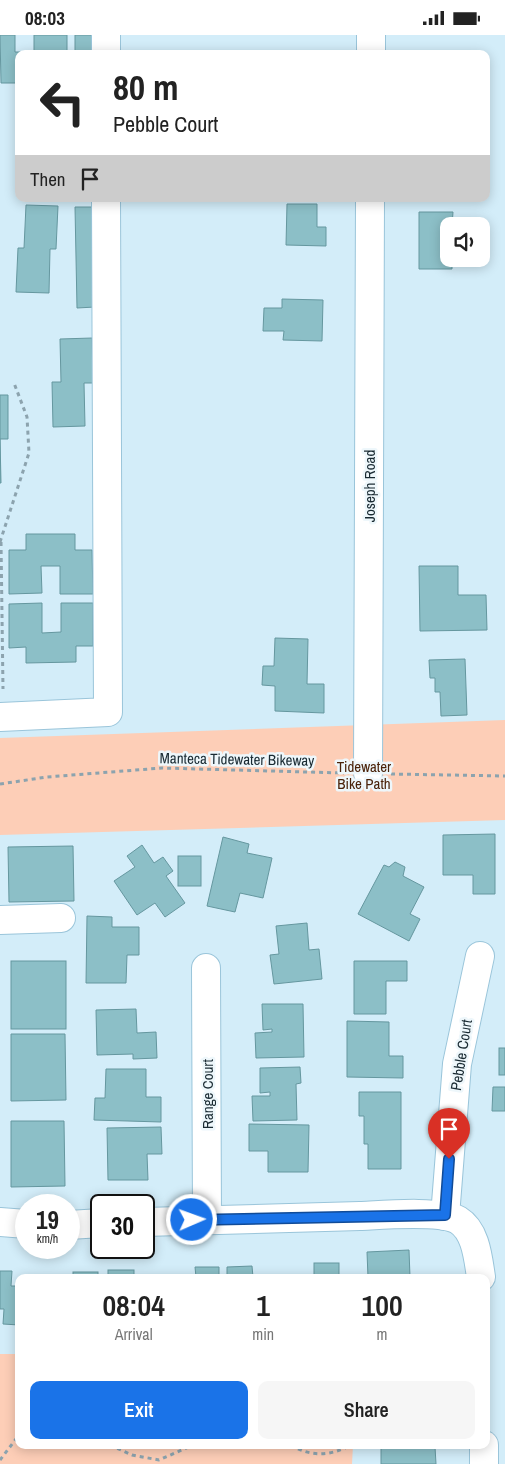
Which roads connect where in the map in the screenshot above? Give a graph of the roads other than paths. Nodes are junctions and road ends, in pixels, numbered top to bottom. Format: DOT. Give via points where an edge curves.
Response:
graph roads {
  1 [pos="106,35"];
  2 [pos="371,35"];
  3 [pos="106,50"];
  4 [pos="371,50"];
  5 [pos="106,202"];
  6 [pos="370,202"];
  7 [pos="0,717"];
  8 [pos="368,773"];
  9 [pos="61,918"];
  10 [pos="0,920"];
  11 [pos="480,956"];
  12 [pos="206,968"];
  13 [pos="445,1215"];
  14 [pos="208,1220"];
  15 [pos="0,1222"];
  16 [pos="155,1222"];
  17 [pos="15,1223"];
  18 [pos="481,1274"];
  19 [pos="484,1449"];
  20 [pos="484,1464"];
  1 -- 3 [label="street"];
  2 -- 4 [label="street"];
  5 -- 7 [label="street" via="108,712"];
  6 -- 8 [label="street, Joseph Road"];
  9 -- 10 [label="street"];
  11 -- 13 [label="street, Pebble Court" via="457,1064"];
  12 -- 14 [label="street, Range Court"];
  13 -- 14 [label="street"];
  13 -- 18 [label="street" via="467,1227 477,1251"];
  14 -- 16 [label="street"];
  15 -- 17 [label="street"];
  19 -- 20 [label="street"];
}
